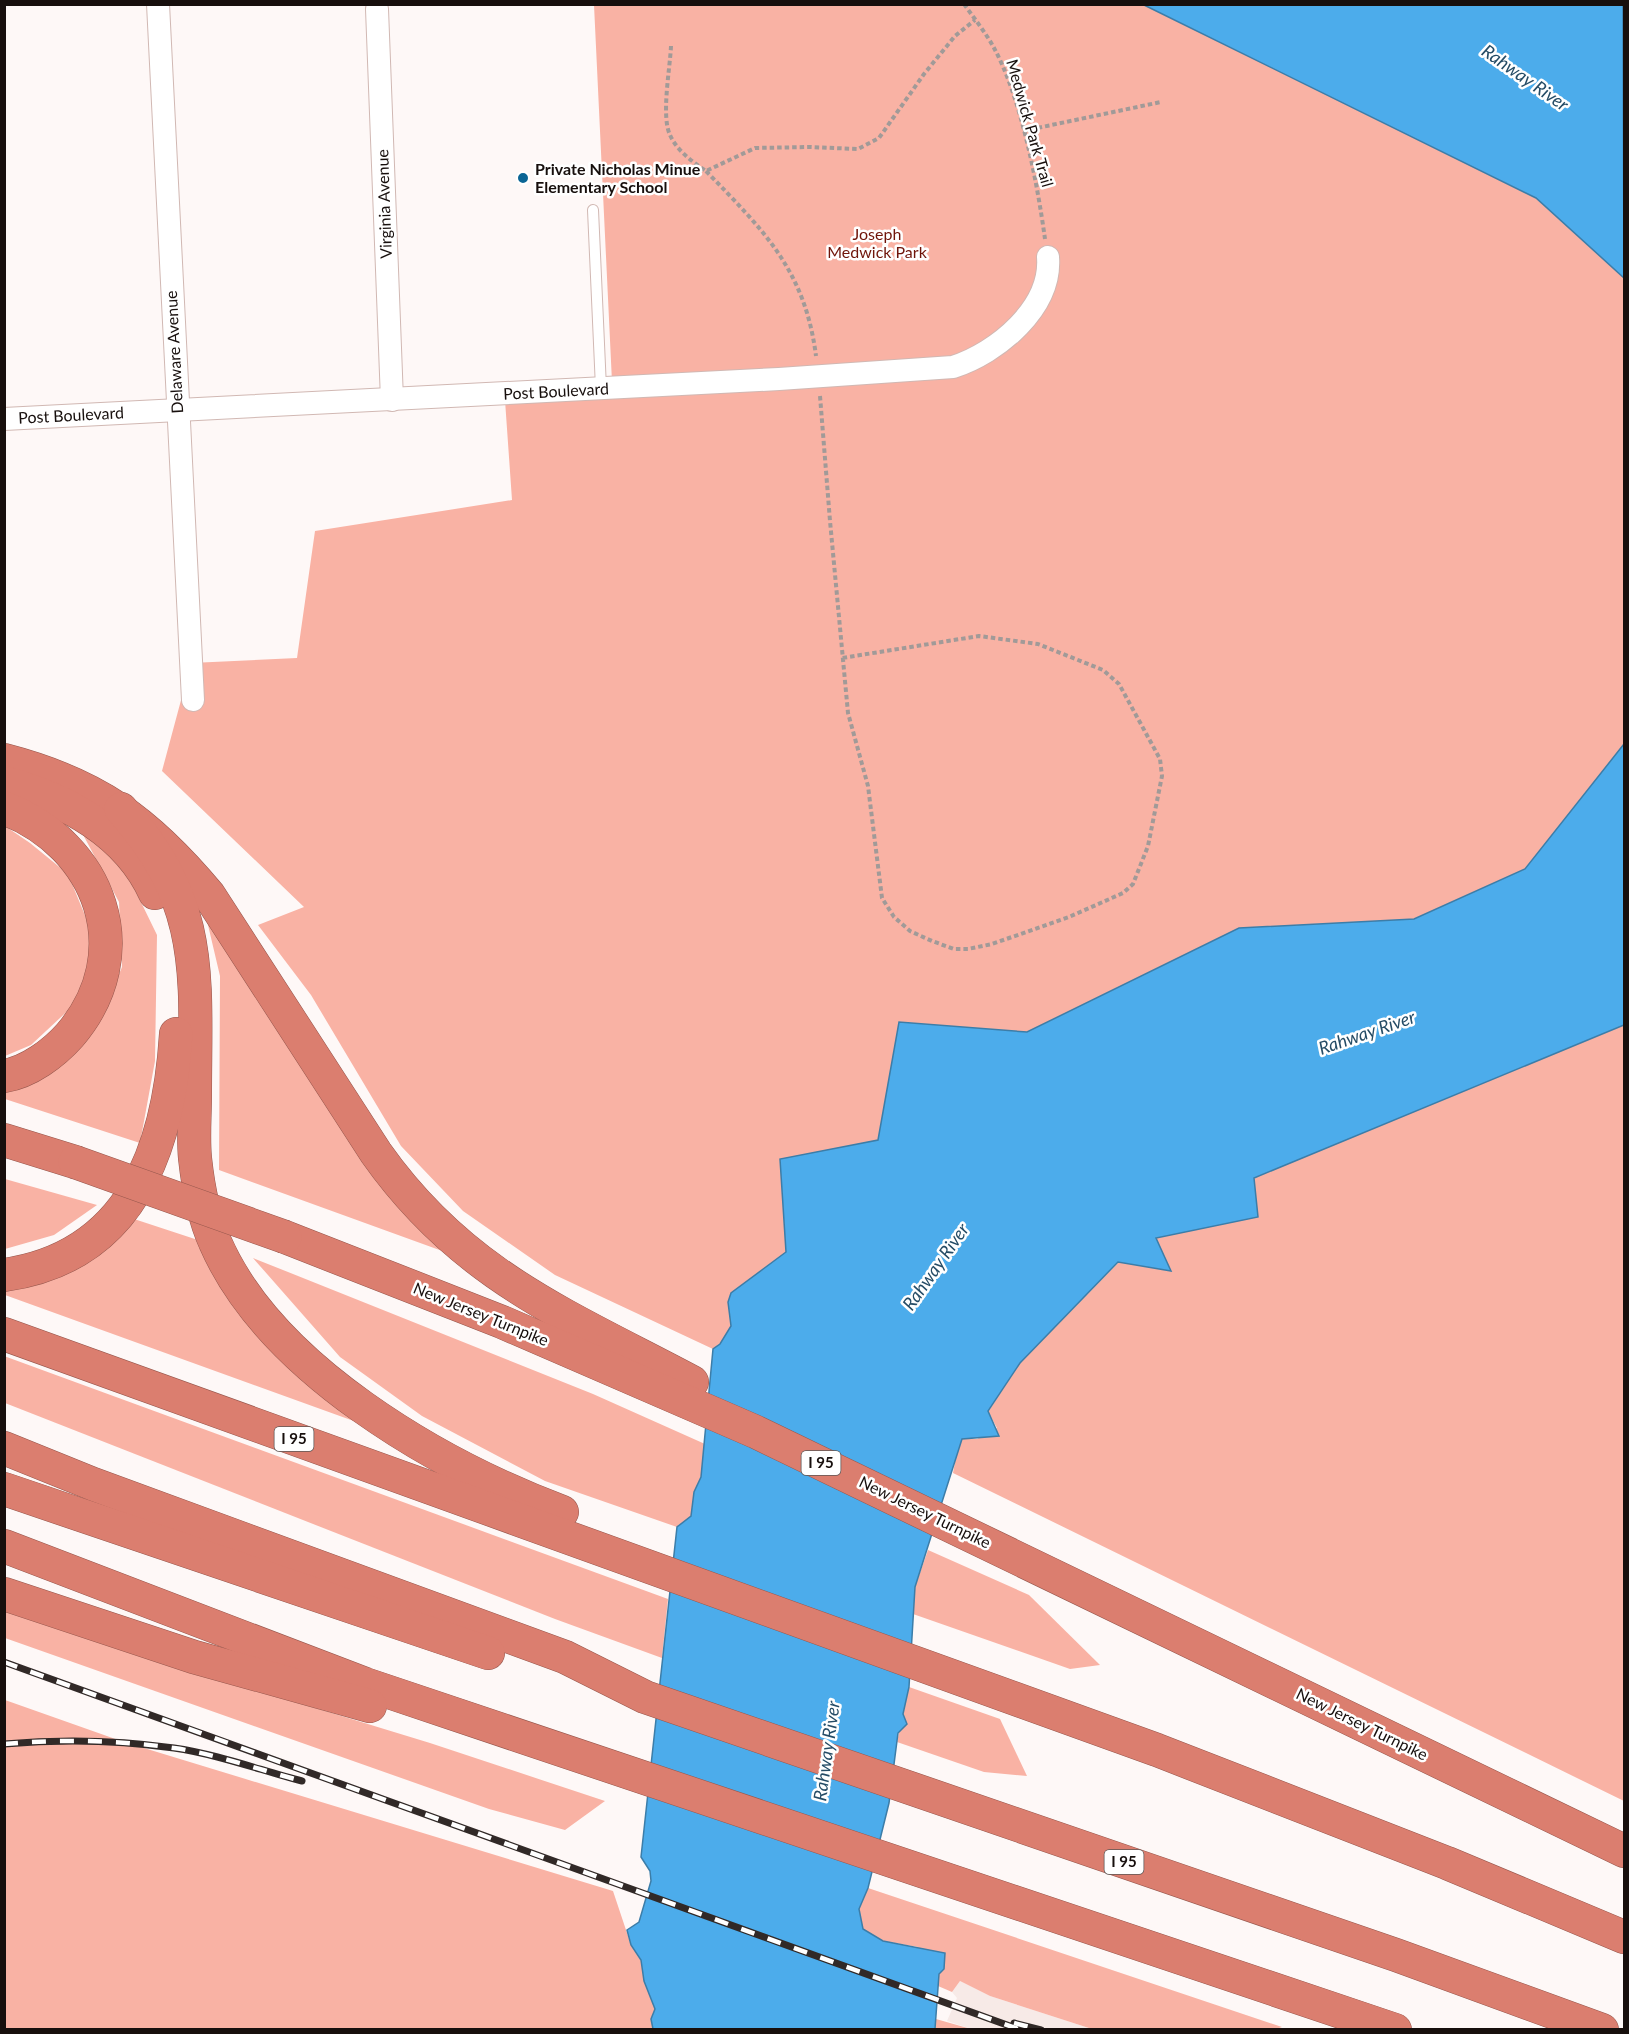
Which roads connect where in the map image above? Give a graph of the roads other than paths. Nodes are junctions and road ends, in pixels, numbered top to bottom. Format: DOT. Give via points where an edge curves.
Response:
graph roads {
  1 [pos="158,4"];
  2 [pos="376,9"];
  3 [pos="593,210"];
  4 [pos="1048,257"];
  5 [pos="602,388"];
  6 [pos="392,400"];
  7 [pos="177,410"];
  8 [pos="4,419"];
  9 [pos="193,700"];
  10 [pos="4,760"];
  11 [pos="4,782"];
  12 [pos="4,808"];
  13 [pos="121,809"];
  14 [pos="4,1076"];
  15 [pos="4,1140"];
  16 [pos="4,1275"];
  17 [pos="4,1334"];
  18 [pos="619,1357"];
  19 [pos="4,1448"];
  20 [pos="4,1489"];
  21 [pos="586,1532"];
  22 [pos="4,1546"];
  23 [pos="4,1594"];
  24 [pos="564,1668"];
  25 [pos="368,1695"];
  26 [pos="1624,1851"];
  27 [pos="1624,1937"];
  28 [pos="1395,2030"];
  29 [pos="1602,2030"];
  1 -- 7 [label="street, Delaware Avenue"];
  2 -- 6 [label="street, Virginia Avenue"];
  3 -- 5 [label="lane"];
  4 -- 5 [label="street, Post Boulevard" via="1046,283 1026,316 992,349 953,367"];
  5 -- 6 [label="street, Post Boulevard"];
  6 -- 7 [label="street, Post Boulevard"];
  7 -- 8 [label="street, Post Boulevard"];
  7 -- 9 [label="street, Delaware Avenue"];
  10 -- 13 [label="highway" via="82,786"];
  11 -- 16 [label="highway" via="73,808 102,827 148,878 163,910 172,946 176,1022 167,1108 142,1183 121,1213 94,1240 67,1258 35,1270"];
  12 -- 14 [label="highway" via="53,834 75,855 93,883 105,944 103,972 94,999 79,1024 60,1047"];
  13 -- 18 [label="highway" via="182,863 209,895 401,1190 431,1221 495,1274 573,1321"];
  13 -- 21 [label="highway" via="165,867 182,905 191,940 195,981 195,1156 214,1242 237,1281 290,1346 383,1422"];
  15 -- 18 [label="highway, New Jersey Turnpike, bridge"];
  17 -- 21 [label="highway, I 95"];
  18 -- 26 [label="highway, New Jersey Turnpike" via="1024,1560"];
  19 -- 24 [label="highway, I 95"];
  20 -- 24 [label="highway"];
  21 -- 27 [label="highway" via="1287,1800"];
  22 -- 25 [label="highway"];
  23 -- 25 [label="highway" via="194,1657"];
  24 -- 29 [label="highway, I 95"];
  25 -- 28 [label="highway" via="437,1707"];
}
